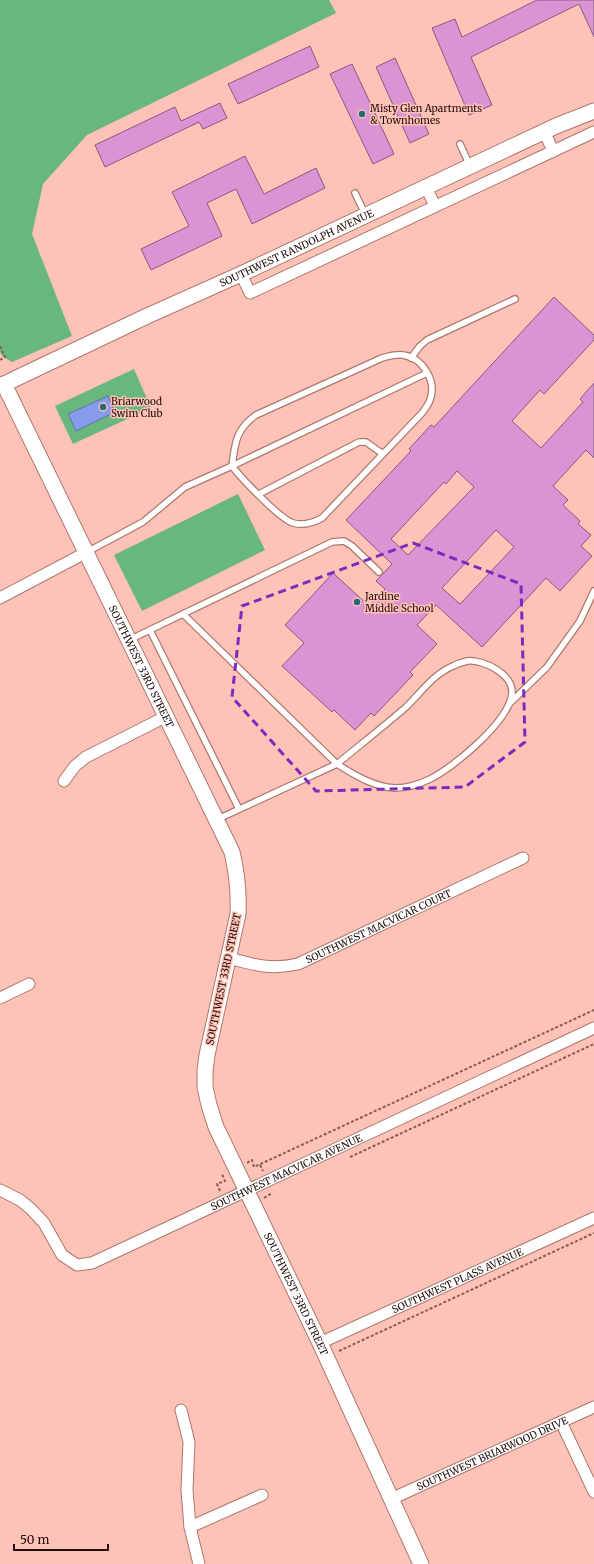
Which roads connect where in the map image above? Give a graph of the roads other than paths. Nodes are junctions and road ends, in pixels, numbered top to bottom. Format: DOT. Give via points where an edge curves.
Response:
graph roads {
  1 [pos="594,110"];
  2 [pos="544,131"];
  3 [pos="594,132"];
  4 [pos="460,144"];
  5 [pos="553,151"];
  6 [pos="470,166"];
  7 [pos="426,187"];
  8 [pos="355,193"];
  9 [pos="435,206"];
  10 [pos="366,216"];
  11 [pos="241,274"];
  12 [pos="515,299"];
  13 [pos="411,358"];
  14 [pos="427,373"];
  15 [pos="1,382"];
  16 [pos="383,454"];
  17 [pos="232,466"];
  18 [pos="258,494"];
  19 [pos="85,553"];
  20 [pos="379,572"];
  21 [pos="594,591"];
  22 [pos="0,598"];
  23 [pos="183,614"];
  24 [pos="150,630"];
  25 [pos="128,641"];
  26 [pos="510,703"];
  27 [pos="165,717"];
  28 [pos="337,764"];
  29 [pos="64,781"];
  30 [pos="239,809"];
  31 [pos="216,820"];
  32 [pos="523,858"];
  33 [pos="229,958"];
  34 [pos="28,984"];
  35 [pos="0,998"];
  36 [pos="594,1028"];
  37 [pos="0,1190"];
  38 [pos="247,1190"];
  39 [pos="594,1218"];
  40 [pos="320,1343"];
  41 [pos="594,1407"];
  42 [pos="181,1410"];
  43 [pos="561,1422"];
  44 [pos="594,1492"];
  45 [pos="262,1495"];
  46 [pos="391,1499"];
  47 [pos="190,1527"];
  48 [pos="199,1564"];
  49 [pos="421,1564"];
  1 -- 2 [label="street, SOUTHWEST RANDOLPH AVENUE"];
  2 -- 5 [label="street"];
  2 -- 6 [label="street, SOUTHWEST RANDOLPH AVENUE"];
  3 -- 5 [label="street"];
  4 -- 6 [label="lane"];
  5 -- 9 [label="street"];
  6 -- 7 [label="street, SOUTHWEST RANDOLPH AVENUE"];
  7 -- 9 [label="street"];
  7 -- 10 [label="street, SOUTHWEST RANDOLPH AVENUE"];
  8 -- 10 [label="lane"];
  9 -- 11 [label="street" via="250,293"];
  10 -- 11 [label="street, SOUTHWEST RANDOLPH AVENUE"];
  11 -- 15 [label="street, SOUTHWEST RANDOLPH AVENUE"];
  12 -- 13 [label="lane" via="427,340"];
  13 -- 14 [label="lane" via="423,366"];
  13 -- 17 [label="lane" via="393,355 382,358 256,415 242,427 235,440"];
  14 -- 16 [label="lane" via="433,387 430,401"];
  14 -- 17 [label="lane"];
  15 -- 19 [label="street, SOUTHWEST 33RD STREET"];
  16 -- 18 [label="lane" via="366,442 359,442"];
  16 -- 18 [label="lane" via="322,518 313,522 292,523"];
  17 -- 18 [label="lane"];
  17 -- 19 [label="lane" via="185,487 144,522"];
  19 -- 22 [label="street"];
  19 -- 25 [label="street, SOUTHWEST 33RD STREET"];
  20 -- 23 [label="lane" via="352,546 344,541 332,542"];
  21 -- 26 [label="lane" via="580,621 547,667"];
  23 -- 24 [label="lane"];
  23 -- 28 [label="lane"];
  24 -- 25 [label="lane"];
  24 -- 30 [label="lane"];
  25 -- 27 [label="street, SOUTHWEST 33RD STREET"];
  26 -- 28 [label="lane" via="484,738 468,753 446,770 413,785 396,788 379,786"];
  26 -- 28 [label="lane" via="510,682 502,673 489,665 468,661 452,666 435,676 406,707"];
  27 -- 29 [label="street" via="86,757 75,766"];
  27 -- 31 [label="street, SOUTHWEST 33RD STREET"];
  28 -- 30 [label="lane"];
  30 -- 31 [label="lane"];
  31 -- 33 [label="street, SOUTHWEST 33RD STREET" via="232,852 238,880 238,914"];
  32 -- 33 [label="street, SOUTHWEST MACVICAR COURT" via="298,964 268,968"];
  33 -- 38 [label="street, SOUTHWEST 33RD STREET" via="207,1055 205,1087 216,1127"];
  34 -- 35 [label="street"];
  36 -- 38 [label="street, SOUTHWEST MACVICAR AVENUE"];
  37 -- 38 [label="street, SOUTHWEST MACVICAR AVENUE" via="31,1209 44,1223 62,1255 77,1265 92,1263"];
  38 -- 40 [label="street, SOUTHWEST 33RD STREET"];
  39 -- 40 [label="street, SOUTHWEST PLASS AVENUE"];
  40 -- 46 [label="street, SOUTHWEST 33RD STREET"];
  41 -- 43 [label="street, SOUTHWEST BRIARWOOD DRIVE"];
  42 -- 47 [label="street" via="189,1442 187,1490"];
  43 -- 44 [label="street"];
  43 -- 46 [label="street, SOUTHWEST BRIARWOOD DRIVE"];
  45 -- 47 [label="street"];
  46 -- 49 [label="street, SOUTHWEST 33RD STREET"];
  47 -- 48 [label="street"];
}
